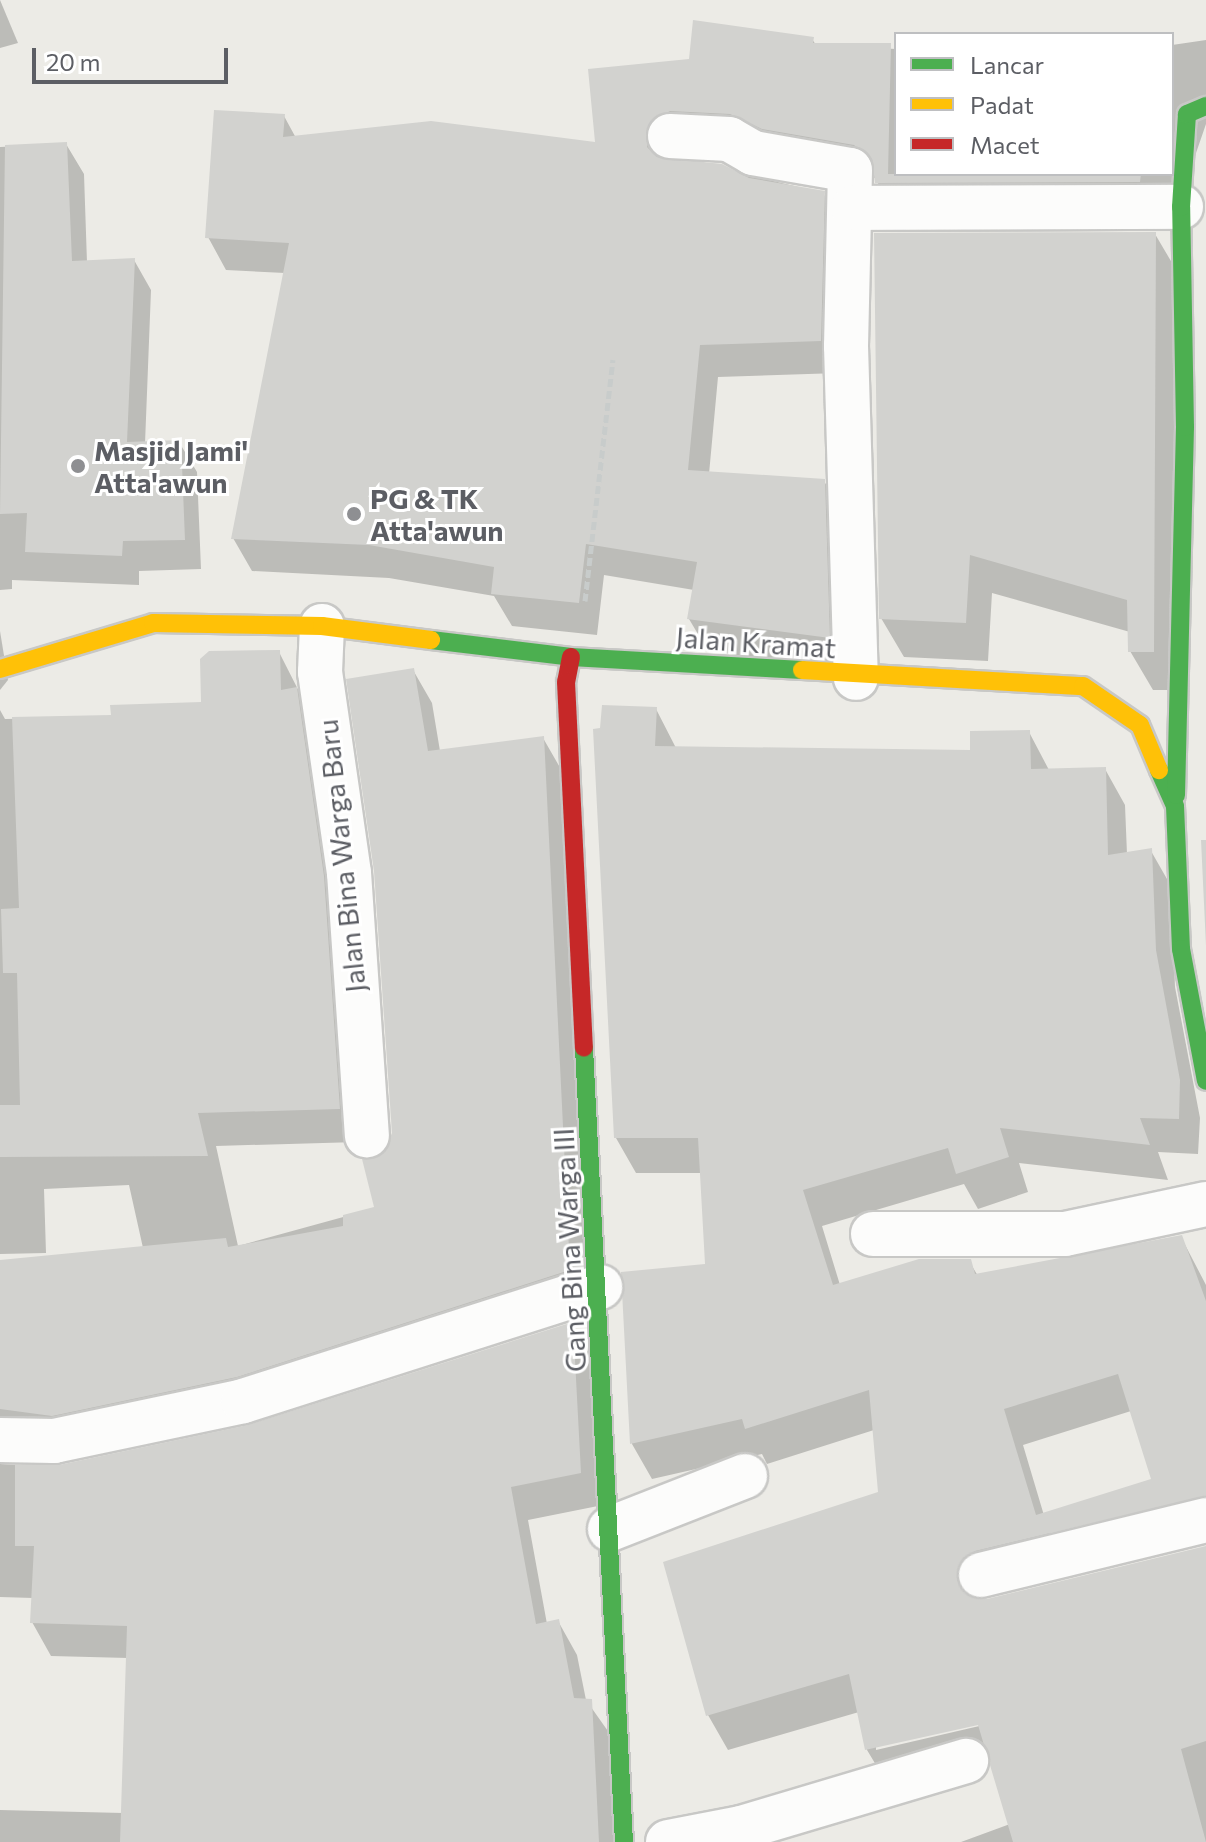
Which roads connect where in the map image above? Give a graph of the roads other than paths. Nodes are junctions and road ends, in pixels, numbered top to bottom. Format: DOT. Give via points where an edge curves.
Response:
graph roads {
  1 [pos="1206,106"];
  2 [pos="670,136"];
  3 [pos="1181,207"];
  4 [pos="853,208"];
  5 [pos="322,626"];
  6 [pos="571,657"];
  7 [pos="0,669"];
  8 [pos="856,678"];
  9 [pos="1175,806"];
  10 [pos="1197,811"];
  11 [pos="1206,1081"];
  12 [pos="367,1135"];
  13 [pos="1206,1204"];
  14 [pos="873,1234"];
  15 [pos="600,1287"];
  16 [pos="0,1440"];
  17 [pos="745,1476"];
  18 [pos="1206,1520"];
  19 [pos="610,1529"];
  20 [pos="981,1575"];
  21 [pos="966,1761"];
  22 [pos="624,1842"];
  23 [pos="668,1842"];
  1 -- 3 [label="street" via="1187,114"];
  2 -- 4 [label="street" via="729,139 753,153 843,165 852,175"];
  3 -- 4 [label="street"];
  3 -- 9 [label="street" via="1185,427"];
  4 -- 8 [label="street" via="846,346"];
  5 -- 6 [label="street, Jalan Kramat"];
  5 -- 7 [label="street, Jalan Kramat" via="153,623"];
  5 -- 12 [label="street, Jalan Bina Warga Baru" via="320,672 349,873"];
  6 -- 8 [label="street, Jalan Kramat"];
  6 -- 15 [label="street, Gang Bina Warga III" via="566,682"];
  8 -- 9 [label="street, Jalan Kramat" via="1083,686 1140,725"];
  9 -- 10 [label="street"];
  9 -- 11 [label="street, Jalan Kramat" via="1181,949"];
  13 -- 14 [label="street" via="1065,1234"];
  15 -- 16 [label="street" via="243,1401 66,1439"];
  15 -- 19 [label="street, Gang Bina Warga III"];
  17 -- 19 [label="street"];
  18 -- 20 [label="street"];
  19 -- 22 [label="street, Gang Bina Warga III"];
  21 -- 23 [label="street" via="741,1828"];
}
